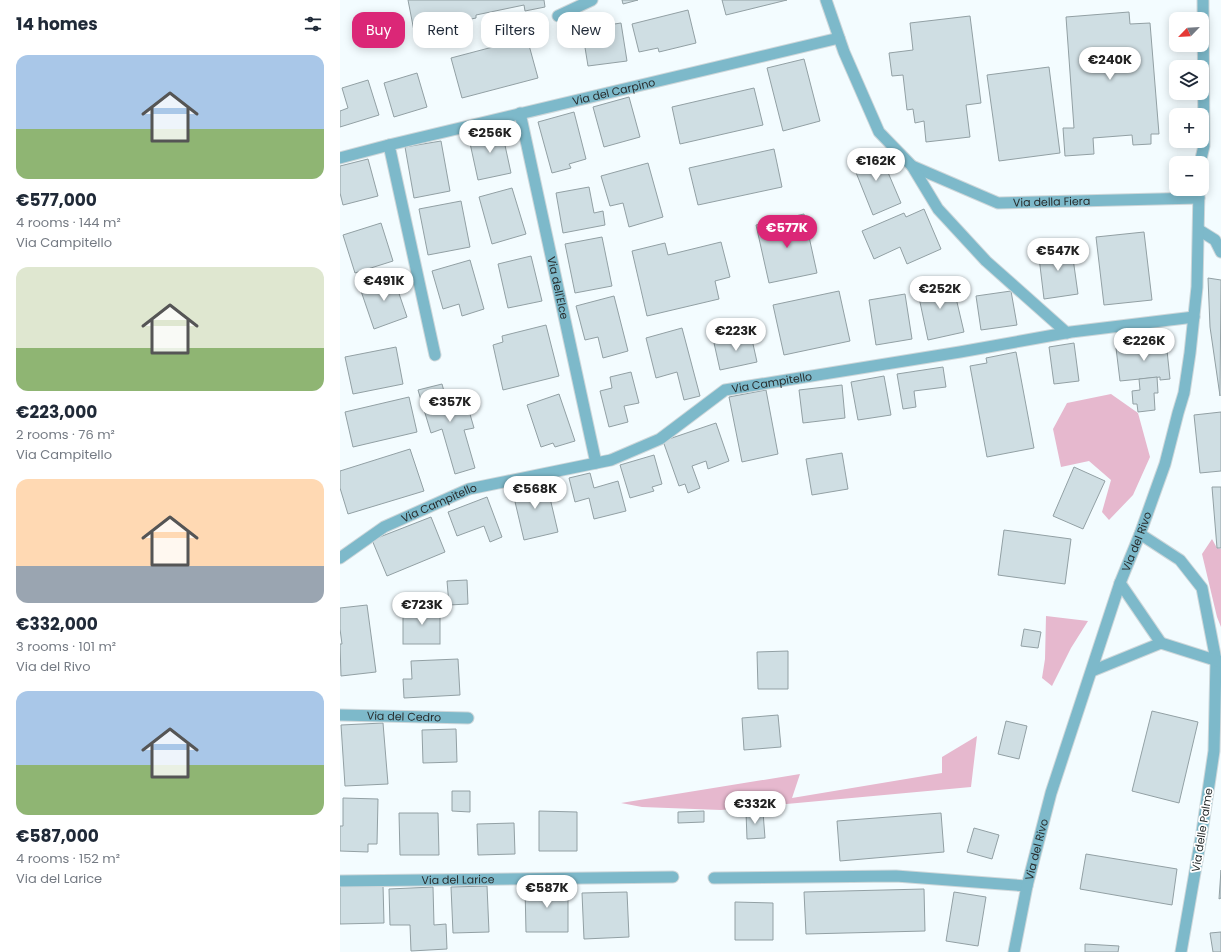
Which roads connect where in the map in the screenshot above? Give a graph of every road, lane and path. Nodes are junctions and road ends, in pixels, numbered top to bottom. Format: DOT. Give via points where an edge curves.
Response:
graph roads {
  1 [pos="592,0"];
  2 [pos="826,0"];
  3 [pos="1202,0"];
  4 [pos="566,12"];
  5 [pos="839,38"];
  6 [pos="520,113"];
  7 [pos="389,145"];
  8 [pos="1202,156"];
  9 [pos="340,158"];
  10 [pos="912,166"];
  11 [pos="1169,195"];
  12 [pos="1199,196"];
  13 [pos="1199,230"];
  14 [pos="1221,252"];
  15 [pos="1194,317"];
  16 [pos="1067,333"];
  17 [pos="435,355"];
  18 [pos="596,463"];
  19 [pos="1140,534"];
  20 [pos="340,558"];
  21 [pos="1120,583"];
  22 [pos="1161,643"];
  23 [pos="1218,661"];
  24 [pos="1092,671"];
  25 [pos="340,715"];
  26 [pos="468,718"];
  27 [pos="673,878"];
  28 [pos="714,878"];
  29 [pos="340,881"];
  30 [pos="1027,886"];
  31 [pos="1014,952"];
  32 [pos="1181,952"];
  1 -- 4 [label="street"];
  2 -- 5 [label="street, Via della Fiera"];
  3 -- 8 [label="street" via="1204,146"];
  5 -- 6 [label="street, Via del Carpino"];
  5 -- 10 [label="street, Via della Fiera" via="879,132"];
  6 -- 7 [label="street, Via del Carpino"];
  6 -- 18 [label="street, Via dell'Elce"];
  7 -- 9 [label="street, Via del Carpino"];
  7 -- 17 [label="street"];
  10 -- 11 [label="street, Via della Fiera" via="998,203"];
  10 -- 16 [label="street, Via della Fiera" via="938,209 986,261"];
  12 -- 13 [label="street, Via del Rivo"];
  13 -- 14 [label="street" via="1215,240"];
  13 -- 15 [label="street, Via del Rivo"];
  15 -- 16 [label="street, Via Campitello"];
  15 -- 19 [label="street, Via del Rivo" via="1184,393 1165,464"];
  16 -- 18 [label="street, Via Campitello" via="725,390 660,439 611,460"];
  18 -- 20 [label="street, Via Campitello" via="469,489 384,527"];
  19 -- 21 [label="street, Via del Rivo"];
  19 -- 23 [label="street, Via delle Palme" via="1180,560 1202,588"];
  21 -- 22 [label="street"];
  21 -- 24 [label="street, Via del Rivo"];
  22 -- 23 [label="street"];
  22 -- 24 [label="street"];
  23 -- 32 [label="street, Via delle Palme" via="1214,751"];
  24 -- 30 [label="street, Via del Rivo" via="1050,793"];
  25 -- 26 [label="street, Via del Cedro"];
  27 -- 29 [label="street, Via del Larice"];
  28 -- 30 [label="street, Via del Rivo" via="896,876"];
  30 -- 31 [label="street, Via del Rivo"];
}
